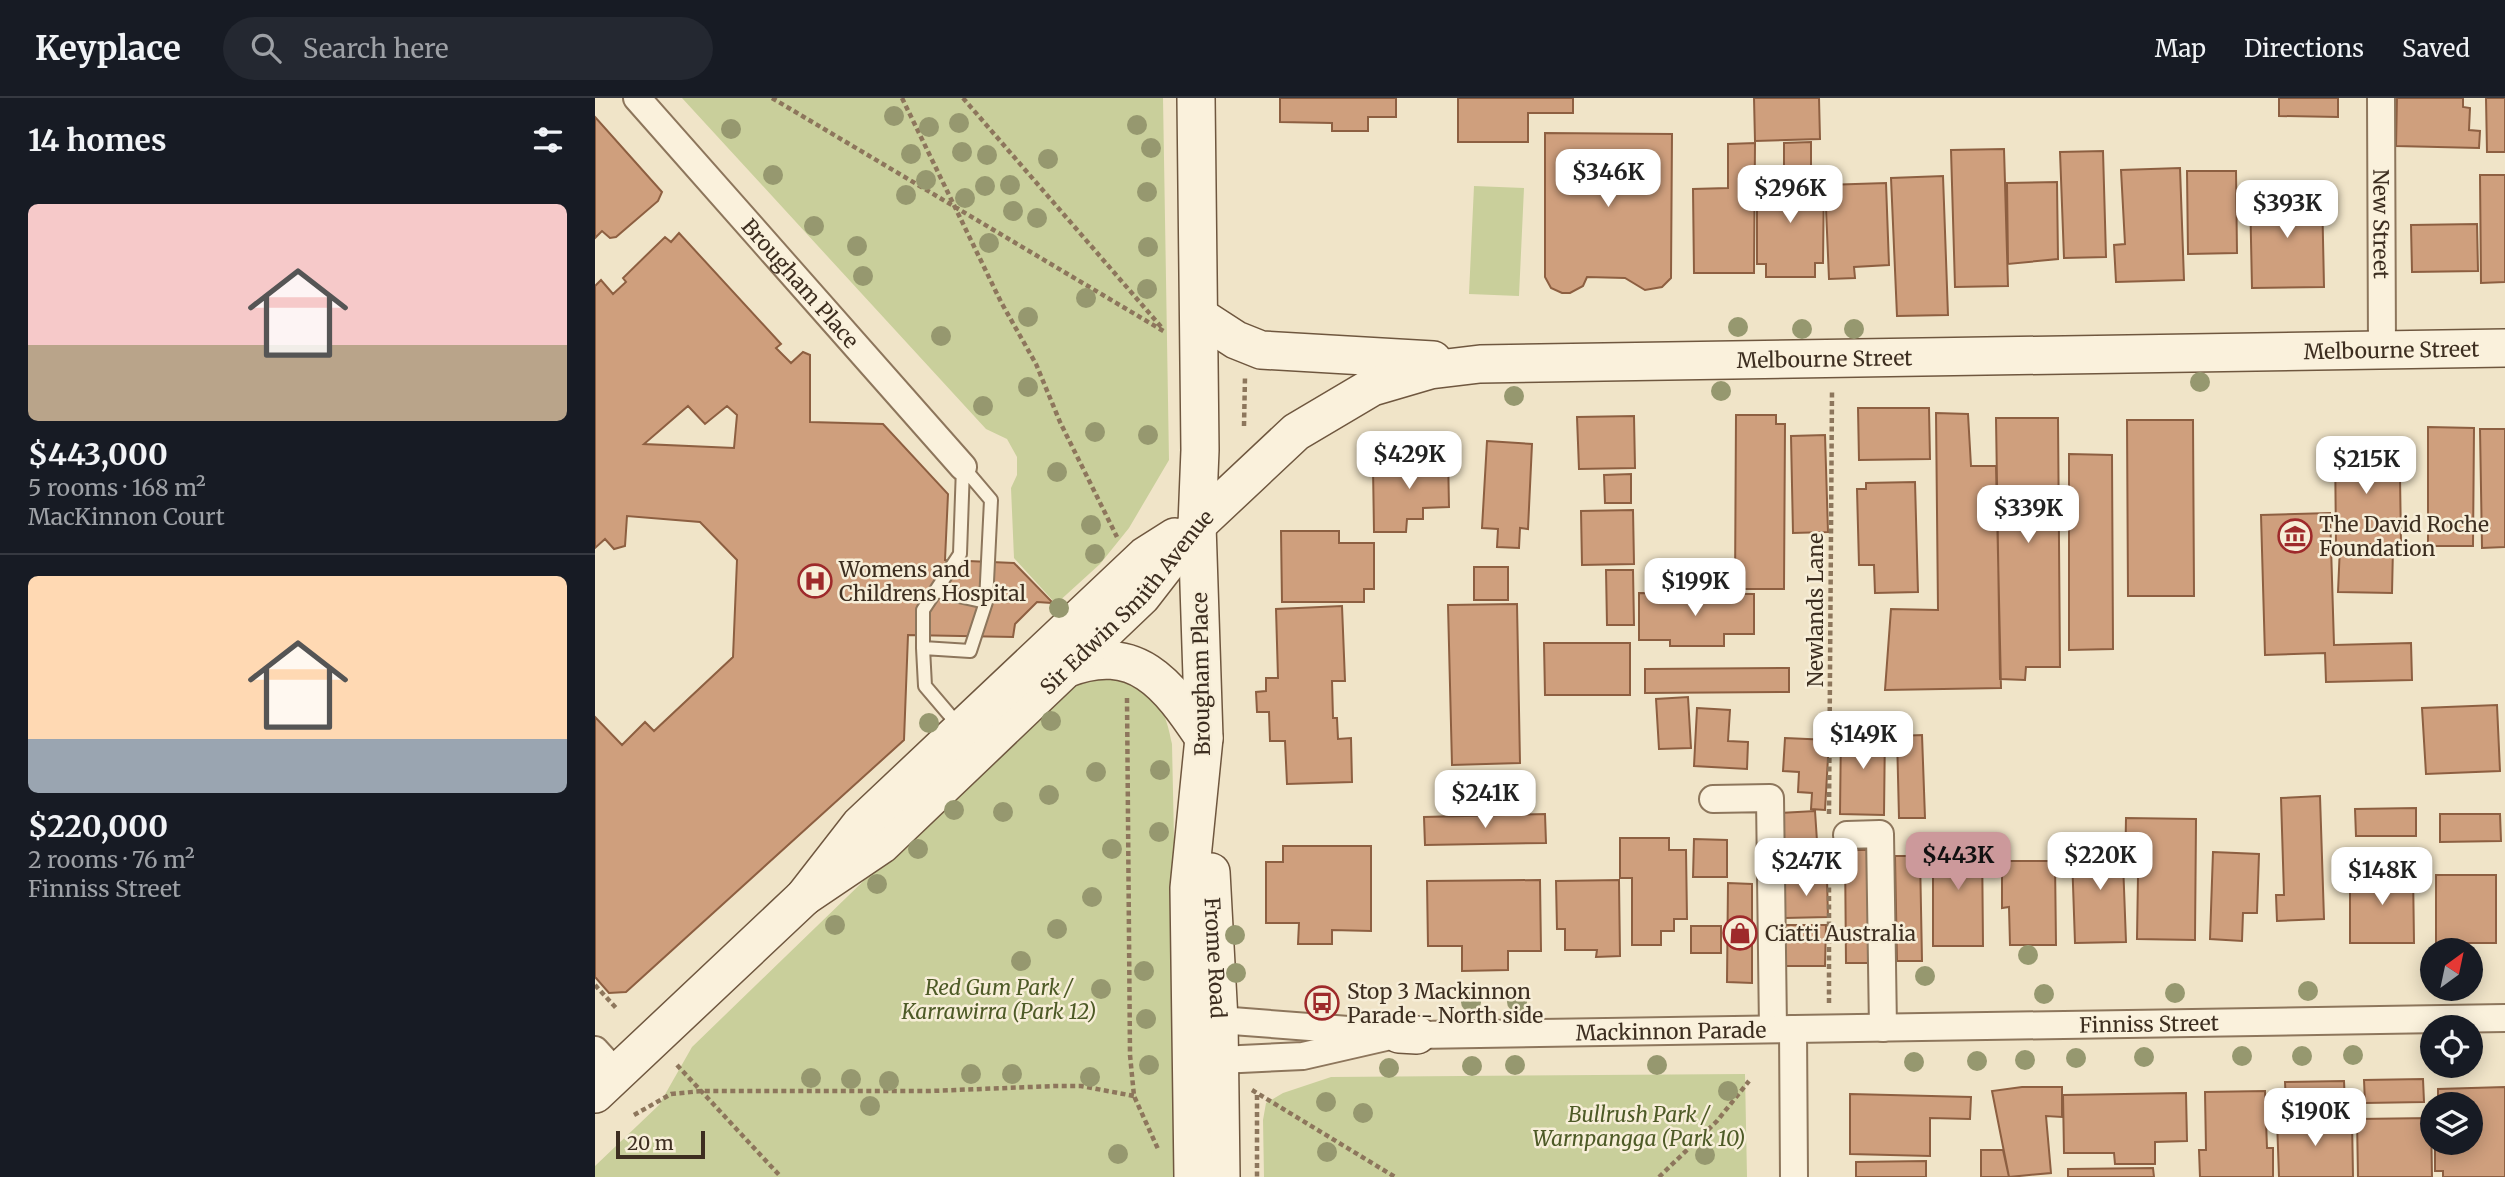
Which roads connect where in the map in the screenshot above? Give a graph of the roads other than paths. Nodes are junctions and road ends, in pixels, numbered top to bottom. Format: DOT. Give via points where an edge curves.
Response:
graph roads {
  1 [pos="637,98"];
  2 [pos="1196,98"];
  3 [pos="2381,98"];
  4 [pos="1199,316"];
  5 [pos="2505,348"];
  6 [pos="2382,350"];
  7 [pos="1480,364"];
  8 [pos="963,467"];
  9 [pos="1197,525"];
  10 [pos="936,591"];
  11 [pos="986,602"];
  12 [pos="923,648"];
  13 [pos="1065,669"];
  14 [pos="961,728"];
  15 [pos="1204,738"];
  16 [pos="1713,799"];
  17 [pos="1835,834"];
  18 [pos="804,897"];
  19 [pos="2505,1017"];
  20 [pos="1883,1028"];
  21 [pos="1205,1029"];
  22 [pos="1783,1029"];
  23 [pos="1408,1034"];
  24 [pos="1220,1060"];
  25 [pos="602,1073"];
  26 [pos="1193,1177"];
  27 [pos="1221,1177"];
  28 [pos="1794,1177"];
  1 -- 8 [label="street, Brougham Place"];
  2 -- 4 [label="main road, Brougham Place"];
  3 -- 6 [label="street, New Street"];
  4 -- 7 [label="main road" via="1261,351 1374,354"];
  4 -- 9 [label="main road, Brougham Place"];
  5 -- 6 [label="main road, Melbourne Street"];
  6 -- 7 [label="main road, Melbourne Street"];
  7 -- 9 [label="main road, Melbourne Street" via="1398,378 1345,401 1296,432"];
  8 -- 10 [label="lane" via="960,554"];
  8 -- 11 [label="lane" via="991,500"];
  9 -- 13 [label="main road, Sir Edwin Smith Avenue" via="1142,596"];
  9 -- 14 [label="main road, Sir Edwin Smith Avenue" via="1132,567"];
  9 -- 15 [label="main road, Brougham Place"];
  10 -- 11 [label="lane"];
  10 -- 12 [label="lane" via="923,610"];
  11 -- 12 [label="lane" via="970,652"];
  12 -- 14 [label="lane" via="925,685"];
  13 -- 15 [label="main road" via="1104,660 1147,670 1175,696"];
  13 -- 18 [label="main road, Sir Edwin Smith Avenue" via="881,845"];
  14 -- 18 [label="main road, Sir Edwin Smith Avenue" via="860,825"];
  15 -- 21 [label="main road, Brougham Place" via="1189,888"];
  16 -- 22 [label="street" via="1770,798"];
  17 -- 20 [label="street" via="1880,834"];
  18 -- 25 [label="main road, Sir Edwin Smith Avenue"];
  19 -- 20 [label="street, Finniss Street"];
  20 -- 22 [label="street, Finniss Street"];
  21 -- 23 [label="street, Mackinnon Parade"];
  21 -- 24 [label="main road"];
  21 -- 26 [label="main road, Frome Road"];
  22 -- 23 [label="street, Mackinnon Parade"];
  22 -- 28 [label="street, Mackinnon Parade"];
  23 -- 24 [label="street, Mackinnon Parade" via="1303,1056"];
  24 -- 27 [label="main road"];
}
